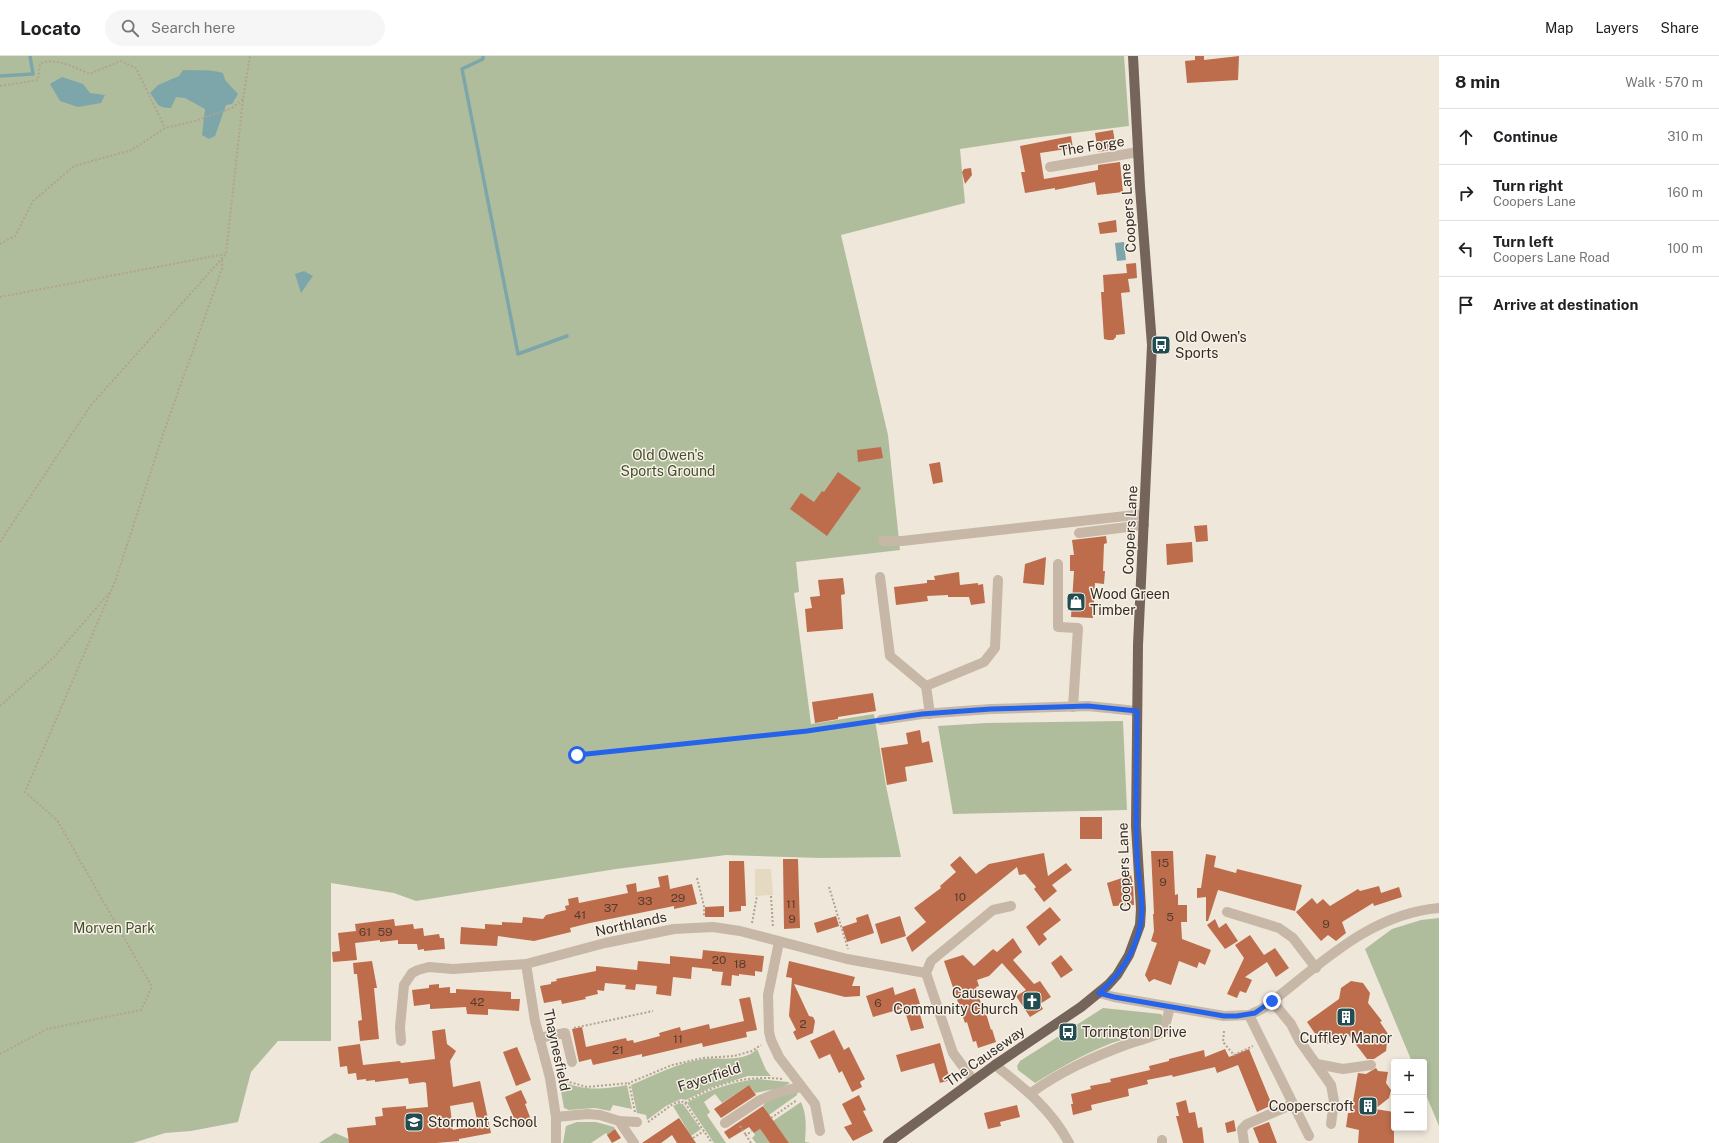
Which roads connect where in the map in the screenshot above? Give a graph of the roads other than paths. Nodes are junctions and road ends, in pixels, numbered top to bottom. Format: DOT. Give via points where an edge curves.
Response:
graph roads {
  1 [pos="1132,56"];
  2 [pos="1138,152"];
  3 [pos="1050,166"];
  4 [pos="1144,514"];
  5 [pos="1144,525"];
  6 [pos="1079,533"];
  7 [pos="883,541"];
  8 [pos="1058,564"];
  9 [pos="880,577"];
  10 [pos="998,580"];
  11 [pos="926,686"];
  12 [pos="1073,707"];
  13 [pos="1137,711"];
  14 [pos="930,714"];
  15 [pos="881,720"];
  16 [pos="1011,906"];
  17 [pos="1439,908"];
  18 [pos="1227,912"];
  19 [pos="776,941"];
  20 [pos="526,964"];
  21 [pos="1316,968"];
  22 [pos="926,974"];
  23 [pos="1099,993"];
  24 [pos="1272,1001"];
  25 [pos="1170,1007"];
  26 [pos="1250,1015"];
  27 [pos="539,1038"];
  28 [pos="401,1041"];
  29 [pos="572,1062"];
  30 [pos="1317,1064"];
  31 [pos="995,1065"];
  32 [pos="1371,1065"];
  33 [pos="973,1080"];
  34 [pos="801,1087"];
  35 [pos="1031,1093"];
  36 [pos="1293,1104"];
  37 [pos="556,1117"];
  38 [pos="619,1121"];
  39 [pos="637,1122"];
  40 [pos="725,1123"];
  41 [pos="1331,1124"];
  42 [pos="820,1131"];
  43 [pos="1310,1136"];
  44 [pos="556,1143"];
  45 [pos="634,1143"];
  46 [pos="888,1143"];
  47 [pos="1069,1143"];
  48 [pos="1244,1143"];
  1 -- 2 [label="main road, Coopers Lane"];
  2 -- 3 [label="street, The Forge"];
  2 -- 4 [label="main road, Coopers Lane" via="1152,345"];
  4 -- 5 [label="main road, Coopers Lane"];
  4 -- 7 [label="street"];
  5 -- 6 [label="street"];
  5 -- 13 [label="main road, Coopers Lane"];
  8 -- 12 [label="street" via="1058,627 1078,628"];
  9 -- 11 [label="street" via="890,656"];
  10 -- 11 [label="street" via="995,648 984,662"];
  11 -- 14 [label="street"];
  12 -- 13 [label="street"];
  12 -- 14 [label="street" via="991,709"];
  13 -- 23 [label="main road, Coopers Lane" via="1136,826 1140,925 1129,955 1117,975"];
  14 -- 15 [label="street"];
  16 -- 22 [label="street" via="993,910 931,961"];
  17 -- 21 [label="street" via="1423,909 1377,924 1354,938"];
  18 -- 21 [label="street" via="1279,928 1293,938"];
  19 -- 20 [label="street, Northlands" via="704,927 674,929 635,936"];
  19 -- 22 [label="street, Northlands" via="847,959"];
  19 -- 34 [label="street" via="768,995 769,1032 779,1057"];
  20 -- 27 [label="street, Thaynesfield"];
  20 -- 28 [label="street, Northlands" via="453,969 429,967 418,970 404,985"];
  21 -- 24 [label="street"];
  22 -- 33 [label="street" via="952,1054"];
  23 -- 25 [label="street"];
  23 -- 31 [label="main road, The Causeway"];
  24 -- 26 [label="street"];
  24 -- 30 [label="street" via="1291,1024 1299,1040"];
  25 -- 26 [label="street" via="1224,1016"];
  25 -- 35 [label="street" via="1161,1033 1105,1052 1072,1067"];
  26 -- 36 [label="street"];
  27 -- 29 [label="street" via="565,1033"];
  27 -- 37 [label="street, Thaynesfield" via="550,1078"];
  30 -- 32 [label="street" via="1343,1069"];
  30 -- 41 [label="street" via="1331,1085 1334,1101"];
  31 -- 33 [label="main road, The Causeway"];
  31 -- 35 [label="street"];
  33 -- 46 [label="main road, The Causeway"];
  34 -- 40 [label="street" via="760,1100"];
  34 -- 42 [label="street" via="815,1104"];
  35 -- 47 [label="street" via="1045,1108"];
  36 -- 43 [label="street"];
  36 -- 48 [label="street" via="1247,1124 1242,1129"];
  37 -- 38 [label="street" via="587,1114"];
  37 -- 44 [label="street, Thaynesfield"];
  38 -- 39 [label="street"];
  38 -- 45 [label="street"];
}
